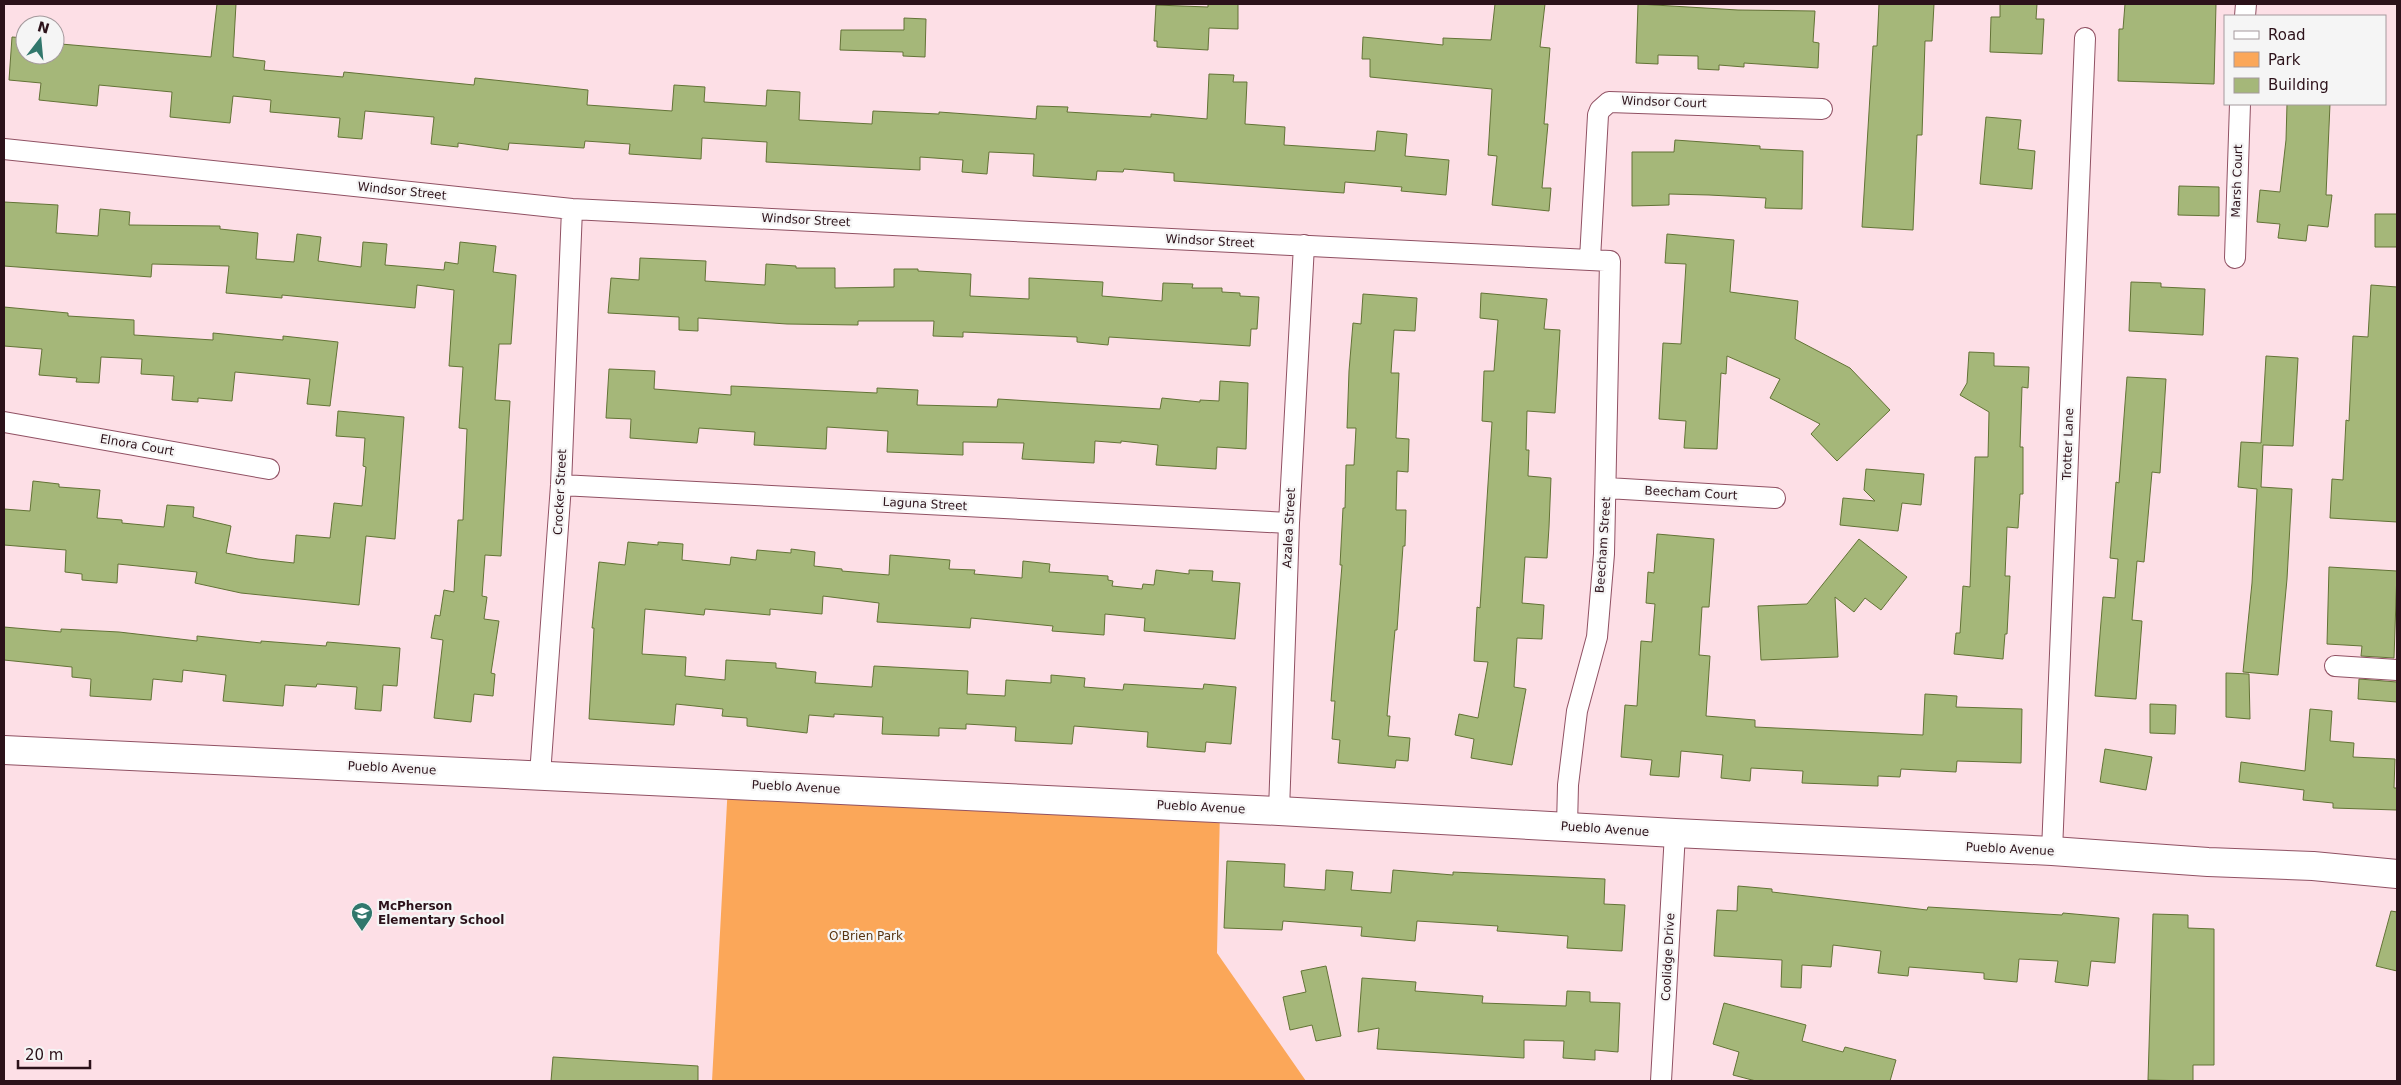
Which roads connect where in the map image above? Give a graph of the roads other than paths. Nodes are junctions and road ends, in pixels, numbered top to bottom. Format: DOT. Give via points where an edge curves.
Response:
graph roads {
  1 [pos="2084,38"];
  2 [pos="2240,105"];
  3 [pos="1822,109"];
  4 [pos="4,149"];
  5 [pos="572,209"];
  6 [pos="1304,245"];
  7 [pos="2235,258"];
  8 [pos="1590,259"];
  9 [pos="1610,261"];
  10 [pos="4,422"];
  11 [pos="269,469"];
  12 [pos="561,485"];
  13 [pos="1607,488"];
  14 [pos="1775,498"];
  15 [pos="1289,523"];
  16 [pos="2335,666"];
  17 [pos="2397,670"];
  18 [pos="4,750"];
  19 [pos="4,754"];
  20 [pos="540,775"];
  21 [pos="1279,810"];
  22 [pos="1567,826"];
  23 [pos="1675,833"];
  24 [pos="2052,851"];
  25 [pos="2397,874"];
  26 [pos="1661,1081"];
  1 -- 24 [label="street, Trotter Lane"];
  2 -- 7 [label="street, Marsh Court"];
  3 -- 8 [label="street, Windsor Court" via="1609,102 1598,115"];
  4 -- 5 [label="street, Windsor Street"];
  5 -- 6 [label="street, Windsor Street"];
  5 -- 12 [label="street, Crocker Street"];
  6 -- 8 [label="street, Windsor Street"];
  6 -- 15 [label="street, Azalea Street"];
  8 -- 9 [label="street, Windsor Street"];
  9 -- 13 [label="street, Beecham Street"];
  10 -- 11 [label="street, Elnora Court"];
  12 -- 15 [label="street, Laguna Street"];
  12 -- 20 [label="street, Crocker Street"];
  13 -- 14 [label="street, Beecham Court"];
  13 -- 22 [label="street, Beecham Street" via="1597,637 1577,711"];
  15 -- 21 [label="street, Azalea Street"];
  16 -- 17 [label="street"];
  18 -- 19 [label="street"];
  18 -- 20 [label="street, Pueblo Avenue"];
  20 -- 21 [label="street, Pueblo Avenue"];
  21 -- 22 [label="street, Pueblo Avenue"];
  22 -- 23 [label="street, Pueblo Avenue"];
  23 -- 24 [label="street, Pueblo Avenue"];
  23 -- 26 [label="street, Coolidge Drive"];
  24 -- 25 [label="street, Pueblo Avenue"];
}
